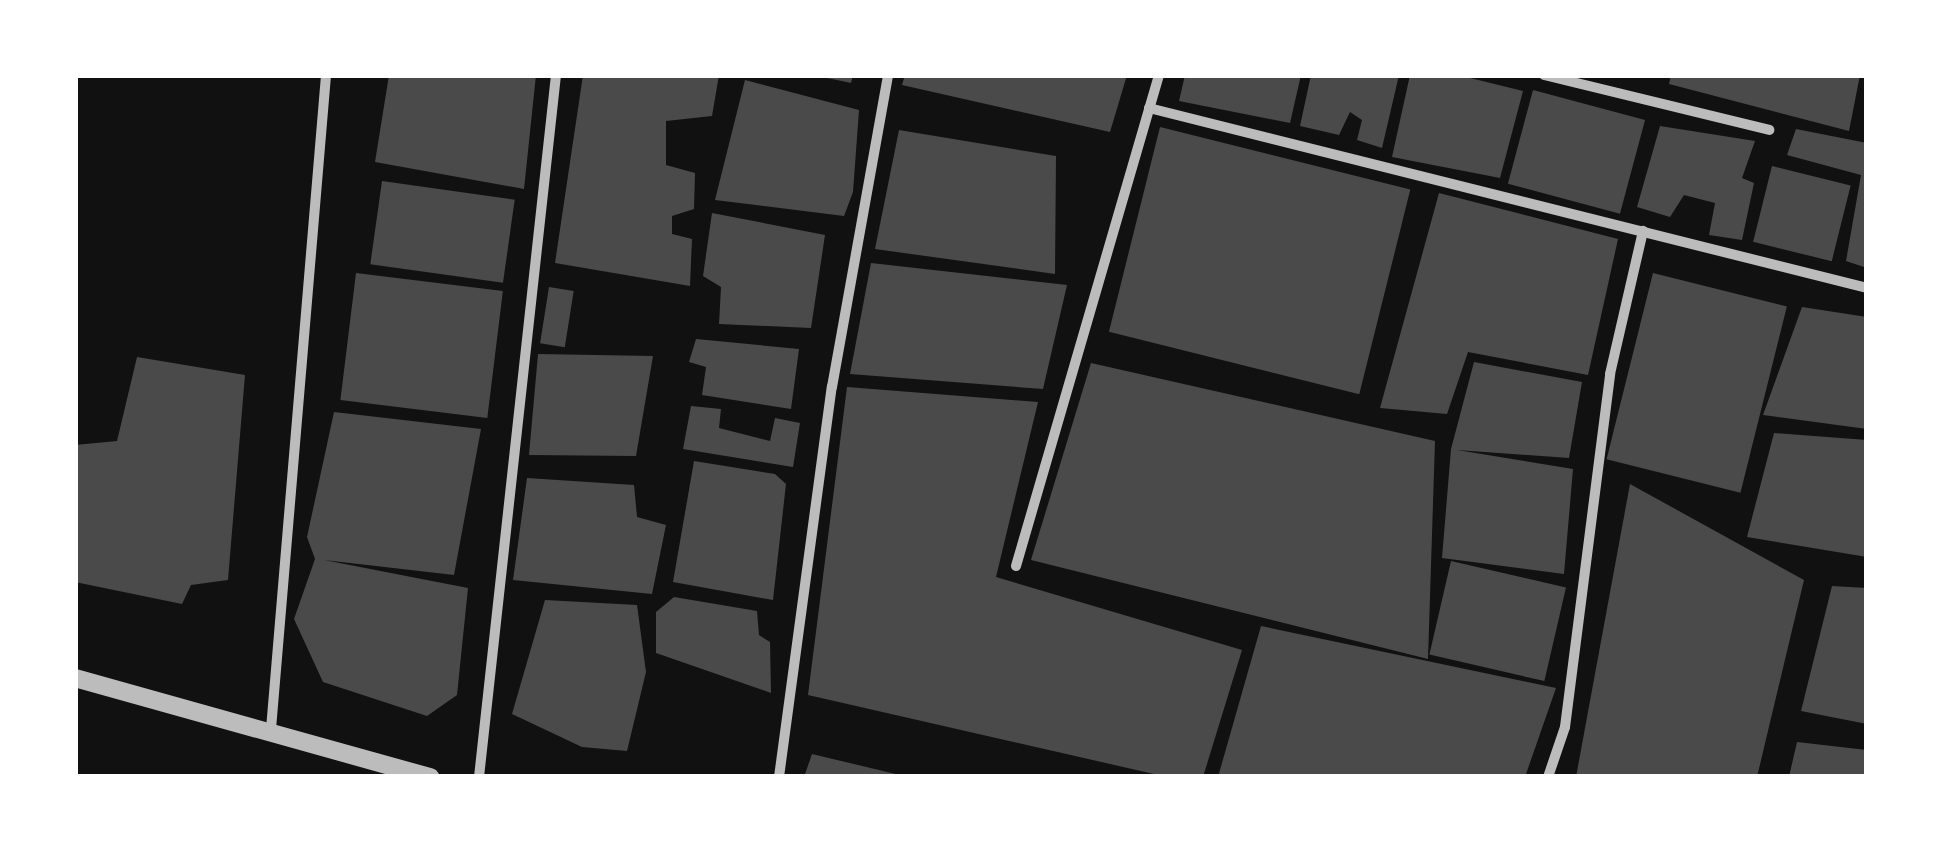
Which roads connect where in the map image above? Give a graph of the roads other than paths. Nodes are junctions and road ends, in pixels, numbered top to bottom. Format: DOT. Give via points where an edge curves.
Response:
graph roads {
  1 [pos="326,75"];
  2 [pos="556,75"];
  3 [pos="888,75"];
  4 [pos="1160,75"];
  5 [pos="1544,75"];
  6 [pos="1150,108"];
  7 [pos="1769,130"];
  8 [pos="1644,231"];
  9 [pos="1867,288"];
  10 [pos="1016,566"];
  11 [pos="75,678"];
  12 [pos="271,729"];
  13 [pos="430,777"];
  14 [pos="479,777"];
  15 [pos="778,777"];
  16 [pos="1548,777"];
  1 -- 12 [label="street"];
  2 -- 14 [label="street"];
  3 -- 15 [label="street" via="832,388"];
  4 -- 6 [label="street"];
  5 -- 7 [label="street"];
  6 -- 8 [label="street"];
  6 -- 10 [label="street"];
  8 -- 9 [label="street"];
  8 -- 16 [label="street" via="1610,374 1565,727"];
  11 -- 12 [label="street"];
  12 -- 13 [label="street"];
}
